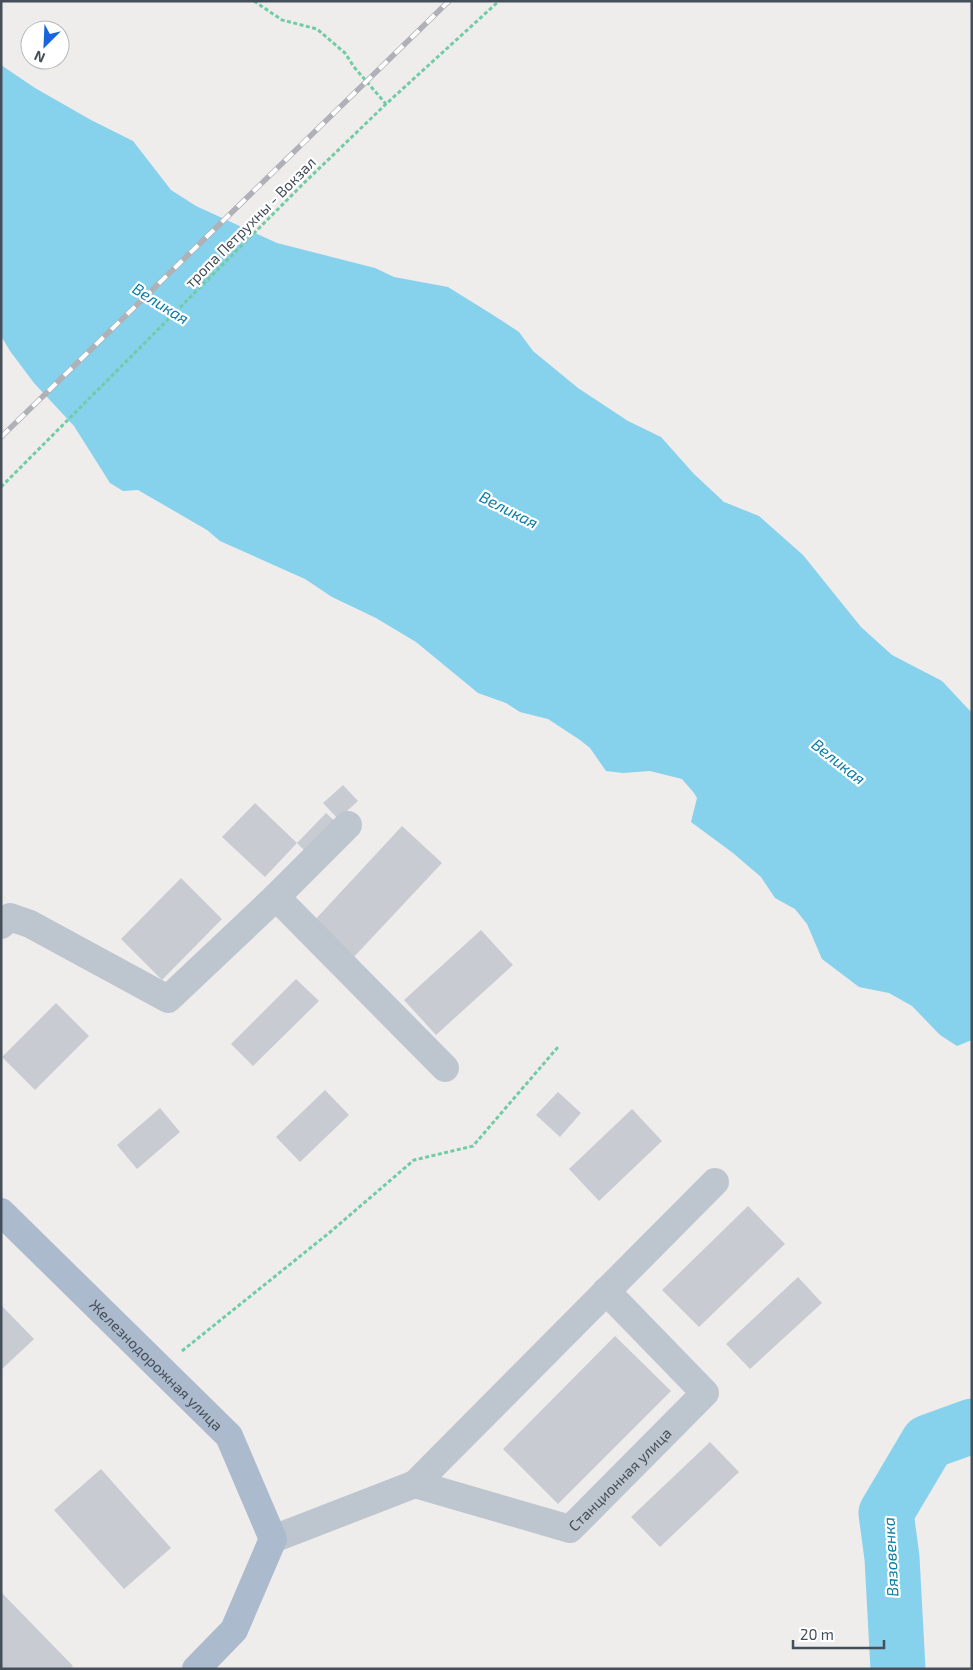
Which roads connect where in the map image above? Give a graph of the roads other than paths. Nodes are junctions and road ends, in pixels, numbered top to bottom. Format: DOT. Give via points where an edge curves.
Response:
graph roads {
  1 [pos="348,824"];
  2 [pos="276,897"];
  3 [pos="1,925"];
  4 [pos="445,1068"];
  5 [pos="715,1182"];
  6 [pos="1,1212"];
  7 [pos="606,1291"];
  8 [pos="414,1484"];
  9 [pos="273,1539"];
  10 [pos="196,1669"];
  1 -- 2 [label="lane"];
  2 -- 3 [label="lane" via="168,999 30,924 10,917"];
  2 -- 4 [label="lane"];
  5 -- 7 [label="lane"];
  6 -- 9 [label="main road, Железнодорожная улица" via="229,1436"];
  7 -- 8 [label="lane"];
  7 -- 8 [label="lane, Станционная улица" via="705,1393 570,1529"];
  8 -- 9 [label="lane"];
  9 -- 10 [label="main road" via="234,1630"];
}
